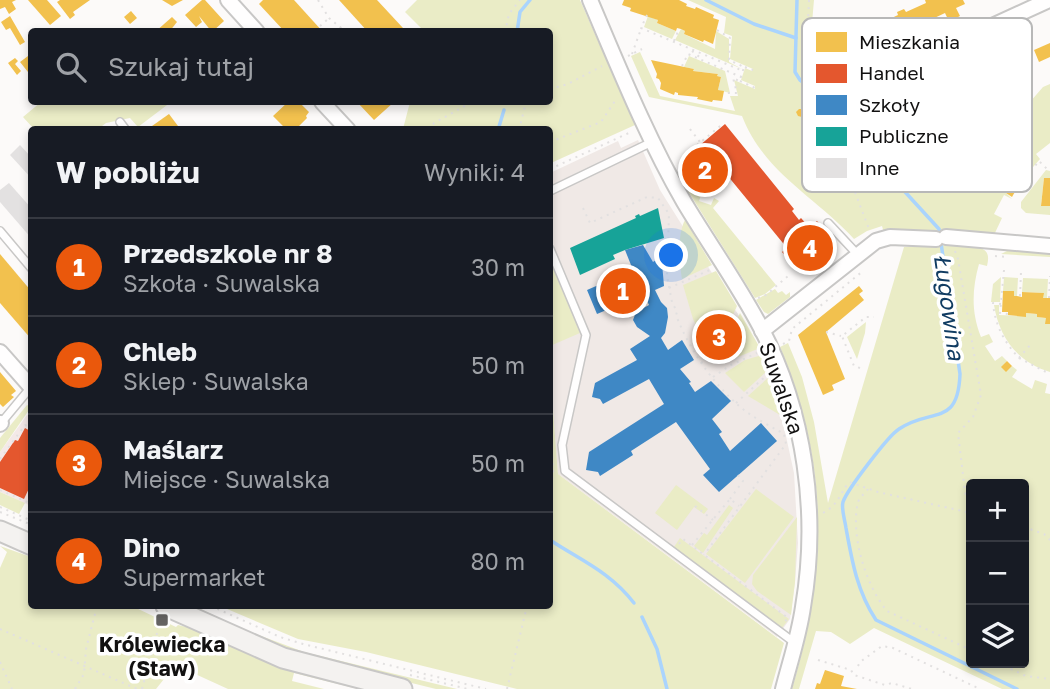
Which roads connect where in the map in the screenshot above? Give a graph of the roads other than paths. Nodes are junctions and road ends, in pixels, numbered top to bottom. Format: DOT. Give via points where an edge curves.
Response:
graph roads {
  1 [pos="228,0"];
  2 [pos="590,0"];
  3 [pos="1049,0"];
  4 [pos="1009,18"];
  5 [pos="253,28"];
  6 [pos="325,105"];
  7 [pos="120,122"];
  8 [pos="123,126"];
  9 [pos="344,126"];
  10 [pos="652,142"];
  11 [pos="553,190"];
  12 [pos="828,223"];
  13 [pos="0,231"];
  14 [pos="1050,246"];
  15 [pos="858,255"];
  16 [pos="553,256"];
  17 [pos="28,264"];
  18 [pos="762,331"];
  19 [pos="0,352"];
  20 [pos="28,384"];
  21 [pos="28,391"];
  22 [pos="0,424"];
  23 [pos="0,531"];
  24 [pos="28,543"];
  25 [pos="163,612"];
  26 [pos="796,643"];
  27 [pos="402,689"];
  28 [pos="783,689"];
  1 -- 5 [label="street"];
  2 -- 10 [label="street, Suwalska"];
  3 -- 4 [label="street"];
  6 -- 9 [label="street"];
  7 -- 8 [label="lane"];
  10 -- 11 [label="lane"];
  10 -- 18 [label="street, Suwalska"];
  12 -- 15 [label="lane"];
  13 -- 17 [label="lane"];
  14 -- 15 [label="street" via="890,237"];
  15 -- 18 [label="street"];
  16 -- 26 [label="lane" via="586,335 562,445 565,471"];
  18 -- 26 [label="street, Suwalska" via="774,347 803,458 808,567"];
  19 -- 20 [label="street"];
  21 -- 22 [label="lane"];
  23 -- 24 [label="street"];
  25 -- 27 [label="street" via="283,658"];
  26 -- 28 [label="street, Suwalska"];
}
